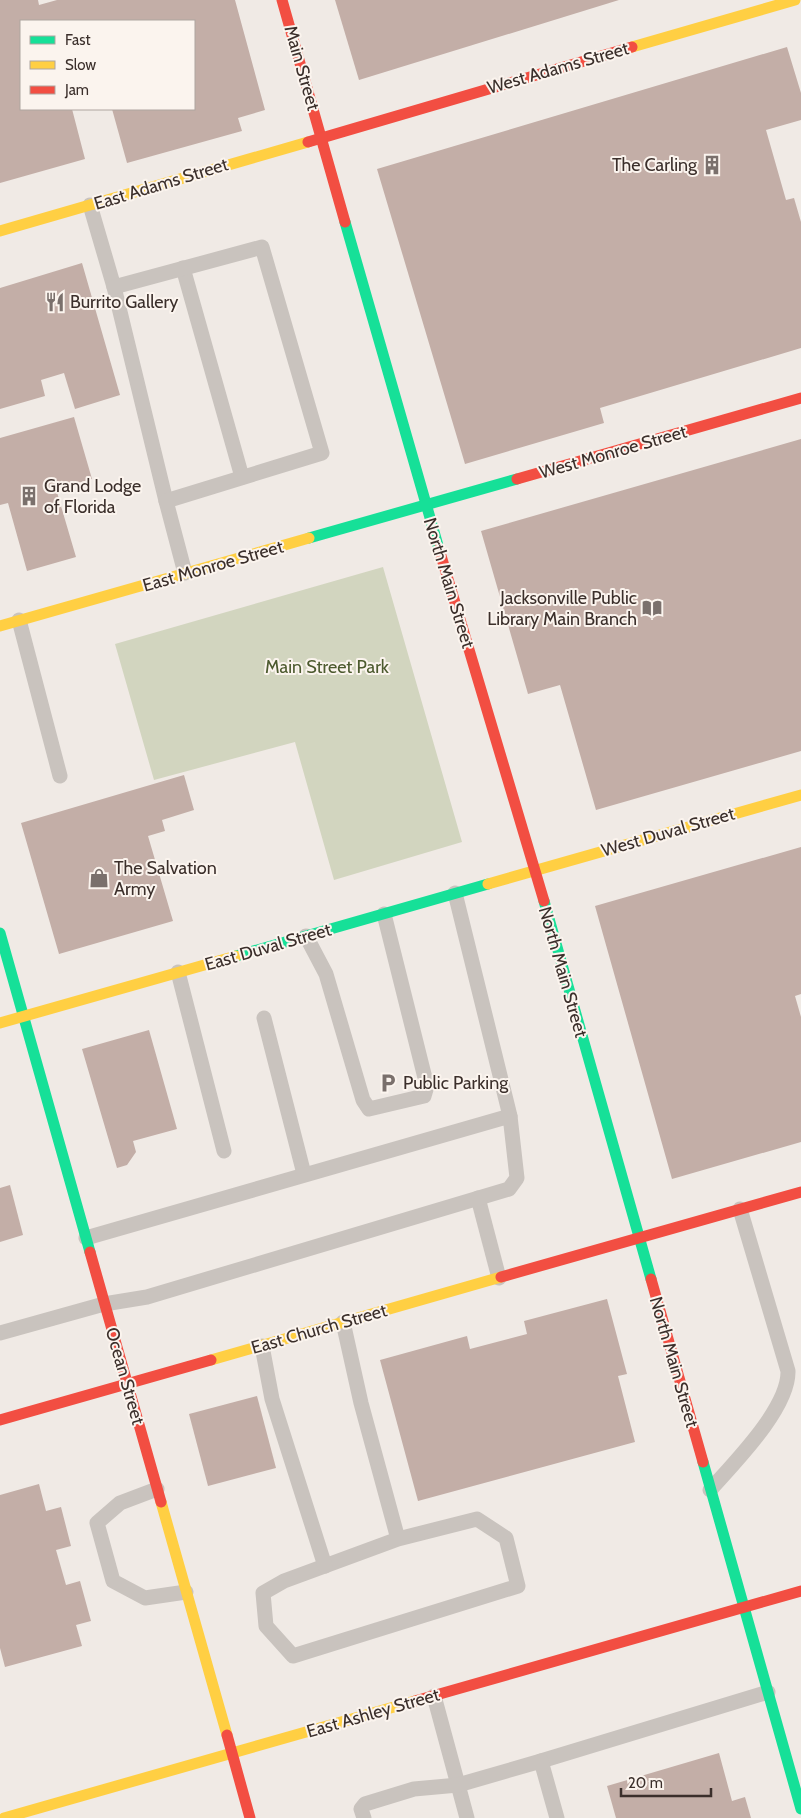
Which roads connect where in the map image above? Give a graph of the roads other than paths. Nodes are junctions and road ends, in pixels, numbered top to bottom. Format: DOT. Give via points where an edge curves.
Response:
graph roads {
  1 [pos="282,0"];
  2 [pos="795,0"];
  3 [pos="766,4"];
  4 [pos="322,136"];
  5 [pos="90,205"];
  6 [pos="0,231"];
  7 [pos="183,268"];
  8 [pos="114,287"];
  9 [pos="801,398"];
  10 [pos="242,477"];
  11 [pos="166,501"];
  12 [pos="425,506"];
  13 [pos="185,573"];
  14 [pos="19,620"];
  15 [pos="0,626"];
  16 [pos="60,776"];
  17 [pos="801,795"];
  18 [pos="535,870"];
  19 [pos="455,893"];
  20 [pos="384,914"];
  21 [pos="0,933"];
  22 [pos="306,936"];
  23 [pos="178,972"];
  24 [pos="23,1016"];
  25 [pos="264,1018"];
  26 [pos="0,1022"];
  27 [pos="510,1116"];
  28 [pos="224,1150"];
  29 [pos="304,1174"];
  30 [pos="801,1192"];
  31 [pos="478,1198"];
  32 [pos="740,1209"];
  33 [pos="86,1238"];
  34 [pos="638,1238"];
  35 [pos="499,1278"];
  36 [pos="104,1304"];
  37 [pos="343,1322"];
  38 [pos="0,1334"];
  39 [pos="262,1346"];
  40 [pos="127,1384"];
  41 [pos="0,1420"];
  42 [pos="157,1490"];
  43 [pos="710,1490"];
  44 [pos="398,1539"];
  45 [pos="325,1566"];
  46 [pos="801,1591"];
  47 [pos="186,1592"];
  48 [pos="743,1608"];
  49 [pos="768,1692"];
  50 [pos="434,1696"];
  51 [pos="231,1754"];
  52 [pos="541,1761"];
  53 [pos="458,1785"];
  54 [pos="801,1808"];
  55 [pos="11,1817"];
  56 [pos="250,1818"];
  57 [pos="364,1818"];
  58 [pos="467,1818"];
  59 [pos="557,1818"];
  1 -- 4 [label="main road, Main Street"];
  2 -- 3 [label="main road, West Adams Street"];
  3 -- 4 [label="main road, West Adams Street"];
  4 -- 5 [label="main road, East Adams Street"];
  4 -- 12 [label="main road, North Main Street"];
  5 -- 6 [label="main road, East Adams Street"];
  5 -- 8 [label="lane"];
  7 -- 8 [label="lane"];
  7 -- 10 [label="lane"];
  7 -- 10 [label="lane" via="262,247 322,453"];
  8 -- 11 [label="lane"];
  9 -- 12 [label="main road, West Monroe Street"];
  10 -- 11 [label="lane"];
  11 -- 13 [label="lane"];
  12 -- 13 [label="main road, East Monroe Street"];
  12 -- 18 [label="main road, North Main Street"];
  13 -- 14 [label="main road, East Monroe Street"];
  14 -- 15 [label="main road, East Monroe Street"];
  14 -- 16 [label="lane"];
  17 -- 18 [label="main road, West Duval Street"];
  18 -- 19 [label="main road, East Duval Street"];
  18 -- 34 [label="main road, North Main Street"];
  19 -- 20 [label="main road, East Duval Street"];
  19 -- 27 [label="lane"];
  20 -- 22 [label="main road, East Duval Street"];
  20 -- 22 [label="lane" via="427,1086 424,1096 369,1109 363,1100 326,974"];
  21 -- 24 [label="main road, Ocean Street"];
  22 -- 23 [label="main road, East Duval Street"];
  23 -- 24 [label="main road, East Duval Street"];
  23 -- 28 [label="lane"];
  24 -- 26 [label="main road, East Duval Street"];
  24 -- 33 [label="main road, Ocean Street"];
  25 -- 29 [label="lane"];
  27 -- 29 [label="lane"];
  27 -- 31 [label="lane" via="517,1178 509,1189"];
  29 -- 33 [label="lane"];
  30 -- 32 [label="main road, East Church Street"];
  31 -- 35 [label="lane"];
  31 -- 36 [label="lane" via="148,1297"];
  32 -- 34 [label="main road, East Church Street"];
  32 -- 43 [label="lane" via="788,1371 788,1384 757,1438"];
  33 -- 36 [label="main road, Ocean Street"];
  34 -- 35 [label="main road, East Church Street"];
  34 -- 43 [label="main road, North Main Street"];
  35 -- 37 [label="main road, East Church Street"];
  36 -- 38 [label="lane"];
  36 -- 40 [label="main road, Ocean Street"];
  37 -- 39 [label="main road, East Church Street"];
  37 -- 44 [label="lane"];
  39 -- 40 [label="main road, East Church Street"];
  39 -- 45 [label="lane" via="272,1399"];
  40 -- 41 [label="main road, East Church Street"];
  40 -- 42 [label="main road, Ocean Street"];
  42 -- 47 [label="main road, Ocean Street"];
  42 -- 47 [label="lane" via="120,1503 98,1523 113,1581 145,1598"];
  43 -- 48 [label="main road, North Main Street"];
  44 -- 45 [label="lane"];
  44 -- 45 [label="lane" via="477,1519 506,1538 518,1586 293,1656 266,1626 263,1593 284,1581"];
  46 -- 48 [label="main road, East Ashley Street"];
  47 -- 51 [label="main road, Ocean Street"];
  48 -- 49 [label="main road, North Main Street"];
  48 -- 50 [label="main road, East Ashley Street"];
  49 -- 52 [label="lane"];
  49 -- 54 [label="main road, North Main Street"];
  50 -- 51 [label="main road, East Ashley Street"];
  50 -- 53 [label="lane"];
  51 -- 55 [label="main road, East Ashley Street"];
  51 -- 56 [label="main road, Ocean Street"];
  52 -- 53 [label="lane"];
  52 -- 59 [label="lane"];
  53 -- 57 [label="lane" via="414,1789 365,1804 361,1809"];
  53 -- 58 [label="lane"];
}
